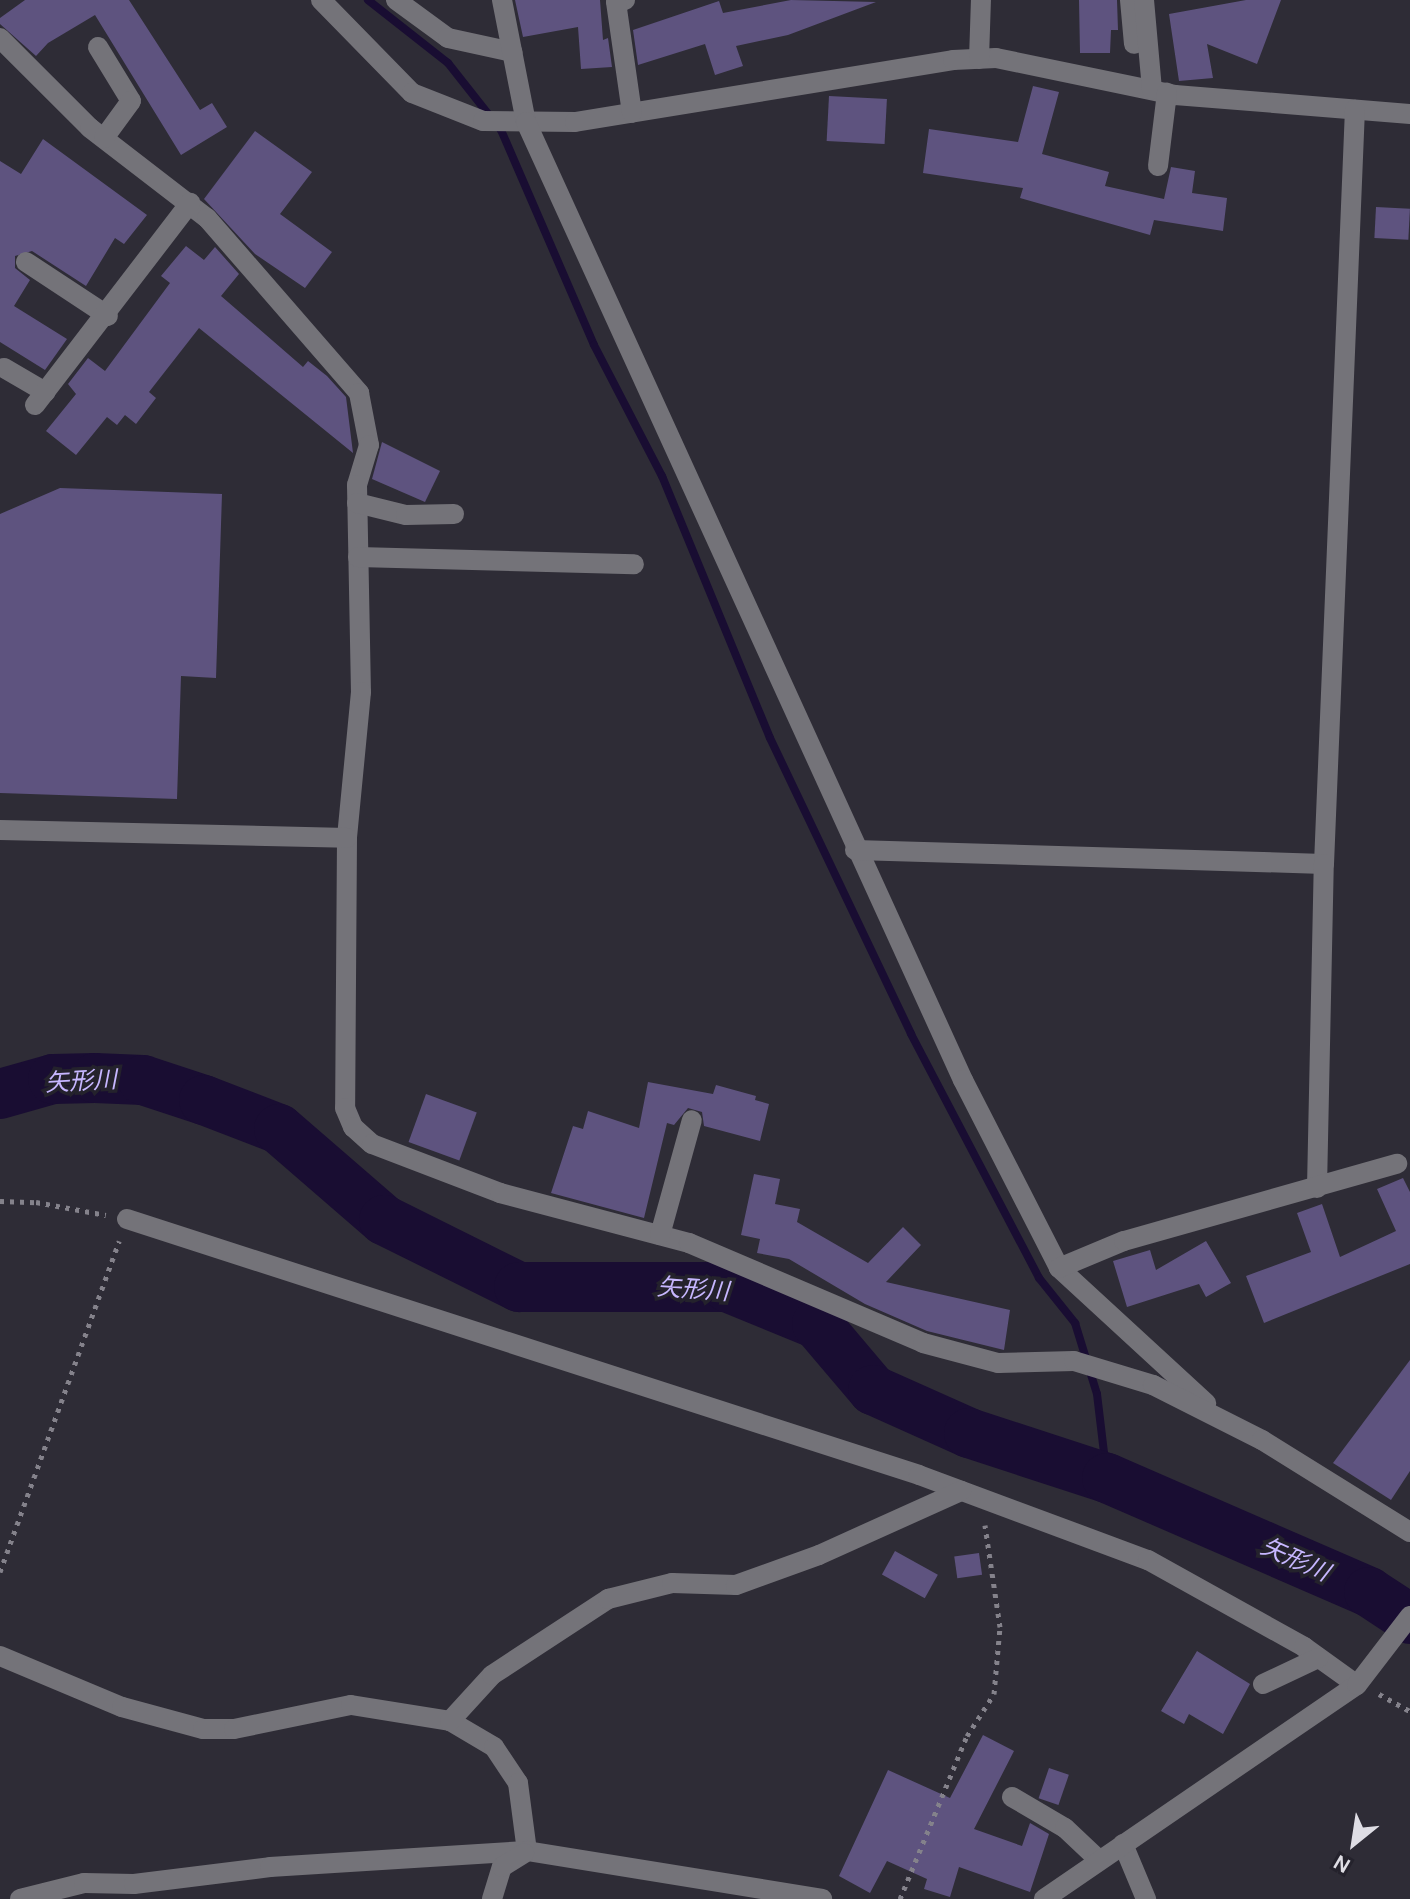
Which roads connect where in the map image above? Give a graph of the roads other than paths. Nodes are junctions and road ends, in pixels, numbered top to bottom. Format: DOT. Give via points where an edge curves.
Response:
graph roads {
  1 [pos="321,0"];
  2 [pos="396,0"];
  3 [pos="502,0"];
  4 [pos="625,0"];
  5 [pos="981,0"];
  6 [pos="1130,0"];
  7 [pos="1144,0"];
  8 [pos="0,38"];
  9 [pos="98,47"];
  10 [pos="512,52"];
  11 [pos="979,59"];
  12 [pos="1153,90"];
  13 [pos="1355,110"];
  14 [pos="632,113"];
  15 [pos="1410,114"];
  16 [pos="526,122"];
  17 [pos="104,138"];
  18 [pos="1158,166"];
  19 [pos="190,203"];
  20 [pos="26,262"];
  21 [pos="108,316"];
  22 [pos="4,368"];
  23 [pos="357,503"];
  24 [pos="454,514"];
  25 [pos="358,557"];
  26 [pos="634,564"];
  27 [pos="0,830"];
  28 [pos="347,838"];
  29 [pos="855,850"];
  30 [pos="1324,864"];
  31 [pos="692,1120"];
  32 [pos="1397,1164"];
  33 [pos="1317,1188"];
  34 [pos="127,1219"];
  35 [pos="660,1235"];
  36 [pos="1059,1268"];
  37 [pos="1227,1421"];
  38 [pos="968,1494"];
  39 [pos="1410,1532"];
  40 [pos="1410,1616"];
  41 [pos="0,1656"];
  42 [pos="1318,1658"];
  43 [pos="1364,1678"];
  44 [pos="1263,1684"];
  45 [pos="450,1721"];
  46 [pos="1012,1797"];
  47 [pos="1123,1844"];
  48 [pos="527,1851"];
  49 [pos="1099,1860"];
  50 [pos="20,1899"];
  51 [pos="492,1899"];
  52 [pos="822,1899"];
  53 [pos="1044,1899"];
  54 [pos="1146,1899"];
  1 -- 16 [label="street" via="412,93 483,121"];
  2 -- 10 [label="street" via="448,38"];
  3 -- 10 [label="street"];
  4 -- 14 [label="street" via="616,2"];
  5 -- 11 [label="street"];
  6 -- 12 [label="street"];
  7 -- 12 [label="street"];
  8 -- 17 [label="street" via="19,62"];
  9 -- 17 [label="street" via="131,101"];
  10 -- 16 [label="street"];
  11 -- 12 [label="street"];
  11 -- 14 [label="street"];
  12 -- 13 [label="street"];
  12 -- 18 [label="street"];
  13 -- 15 [label="street"];
  13 -- 30 [label="street"];
  14 -- 16 [label="street" via="575,122"];
  16 -- 29 [label="street"];
  17 -- 19 [label="street"];
  19 -- 21 [label="street"];
  19 -- 23 [label="street" via="359,393 369,445"];
  20 -- 21 [label="street"];
  21 -- 22 [label="street" via="40,399"];
  23 -- 24 [label="street" via="406,515"];
  23 -- 25 [label="street"];
  25 -- 26 [label="street"];
  25 -- 28 [label="street" via="361,692"];
  27 -- 28 [label="street"];
  28 -- 35 [label="street" via="345,1108 353,1127 372,1144 500,1193"];
  29 -- 30 [label="street"];
  29 -- 36 [label="street"];
  30 -- 33 [label="street"];
  31 -- 35 [label="street"];
  32 -- 33 [label="street"];
  33 -- 36 [label="street" via="1124,1241"];
  34 -- 38 [label="street"];
  35 -- 37 [label="street" via="923,1343 998,1363 1074,1361 1153,1385"];
  36 -- 37 [label="street"];
  37 -- 39 [label="street"];
  38 -- 42 [label="street" via="1148,1560"];
  38 -- 45 [label="street" via="736,1585 672,1583 608,1599 492,1675"];
  40 -- 43 [label="street"];
  41 -- 45 [label="street" via="122,1707 203,1729 234,1729 351,1705"];
  42 -- 43 [label="street"];
  42 -- 44 [label="street"];
  43 -- 47 [label="street"];
  45 -- 48 [label="street" via="494,1747 518,1783"];
  46 -- 49 [label="street" via="1065,1828"];
  47 -- 49 [label="street"];
  47 -- 54 [label="street"];
  48 -- 50 [label="street" via="52,1888"];
  48 -- 51 [label="street" via="502,1867"];
  48 -- 52 [label="street"];
  49 -- 53 [label="street"];
}
